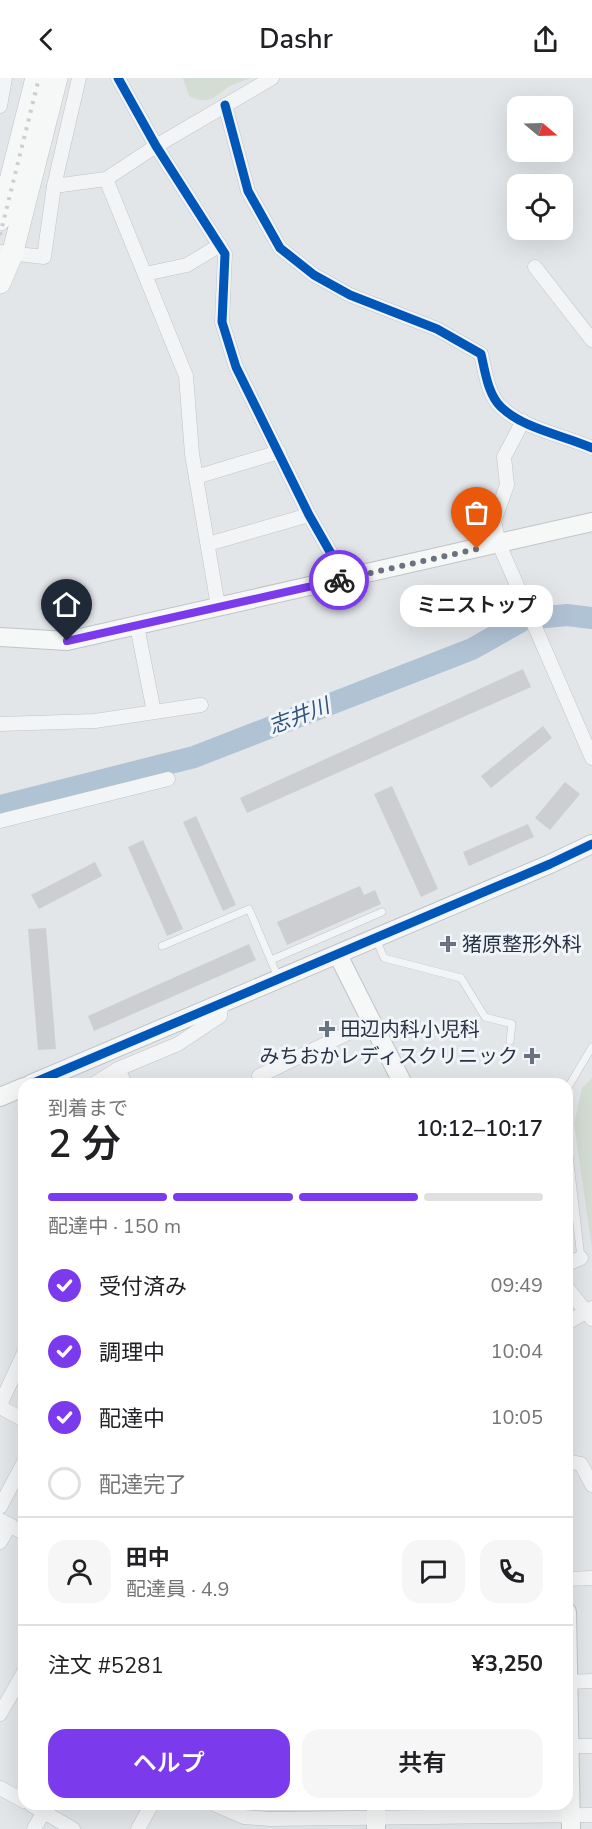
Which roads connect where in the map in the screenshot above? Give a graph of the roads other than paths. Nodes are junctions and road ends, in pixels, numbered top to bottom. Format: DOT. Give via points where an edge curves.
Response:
graph roads {
  1 [pos="5,78"];
  2 [pos="36,78"];
  3 [pos="57,78"];
  4 [pos="79,78"];
  5 [pos="118,78"];
  6 [pos="272,78"];
  7 [pos="225,105"];
  8 [pos="0,106"];
  9 [pos="156,146"];
  10 [pos="106,179"];
  11 [pos="54,186"];
  12 [pos="0,220"];
  13 [pos="220,245"];
  14 [pos="6,253"];
  15 [pos="535,267"];
  16 [pos="145,274"];
  17 [pos="0,283"];
  18 [pos="592,340"];
  19 [pos="523,422"];
  20 [pos="592,448"];
  21 [pos="279,452"];
  22 [pos="196,477"];
  23 [pos="309,515"];
  24 [pos="592,522"];
  25 [pos="208,544"];
  26 [pos="499,544"];
  27 [pos="345,578"];
  28 [pos="218,606"];
  29 [pos="137,626"];
  30 [pos="0,637"];
  31 [pos="201,705"];
  32 [pos="154,712"];
  33 [pos="0,724"];
  34 [pos="592,758"];
  35 [pos="168,779"];
  36 [pos="0,821"];
  37 [pos="592,844"];
  38 [pos="382,912"];
  39 [pos="376,939"];
  40 [pos="162,946"];
  41 [pos="338,956"];
  42 [pos="271,960"];
  43 [pos="279,979"];
  44 [pos="221,1006"];
  45 [pos="371,1022"];
  46 [pos="510,1041"];
  47 [pos="592,1047"];
  48 [pos="118,1069"];
  49 [pos="259,1076"];
  50 [pos="46,1078"];
  51 [pos="104,1078"];
  52 [pos="123,1078"];
  53 [pos="396,1078"];
  54 [pos="573,1079"];
  55 [pos="18,1090"];
  56 [pos="0,1097"];
  57 [pos="573,1189"];
  58 [pos="581,1258"];
  59 [pos="573,1261"];
  60 [pos="573,1295"];
  61 [pos="590,1313"];
  62 [pos="573,1320"];
  63 [pos="18,1366"];
  64 [pos="0,1406"];
  65 [pos="18,1416"];
  66 [pos="573,1462"];
  67 [pos="18,1473"];
  68 [pos="592,1485"];
  69 [pos="0,1507"];
  70 [pos="5,1522"];
  71 [pos="18,1530"];
  72 [pos="0,1542"];
  73 [pos="592,1578"];
  74 [pos="573,1579"];
  75 [pos="592,1681"];
  76 [pos="18,1682"];
  77 [pos="573,1682"];
  78 [pos="0,1714"];
  79 [pos="573,1746"];
  80 [pos="592,1746"];
  81 [pos="0,1788"];
  82 [pos="18,1798"];
  83 [pos="45,1810"];
  84 [pos="49,1810"];
  85 [pos="149,1810"];
  86 [pos="226,1810"];
  87 [pos="592,1815"];
  88 [pos="376,1817"];
  89 [pos="571,1822"];
  90 [pos="34,1829"];
  91 [pos="73,1829"];
  92 [pos="138,1829"];
  1 -- 8 [label="street"];
  2 -- 12 [label="main road"];
  3 -- 14 [label="main road"];
  4 -- 11 [label="street"];
  5 -- 9 [label="street"];
  6 -- 7 [label="street"];
  7 -- 9 [label="street"];
  7 -- 19 [label="street" via="248,190 280,248 314,275 350,295 437,329 481,354 488,383 500,406"];
  9 -- 10 [label="street"];
  9 -- 13 [label="street"];
  10 -- 11 [label="street"];
  10 -- 16 [label="street"];
  11 -- 14 [label="street" via="44,256"];
  13 -- 16 [label="street" via="188,266"];
  13 -- 21 [label="street" via="225,254 222,321 236,367"];
  14 -- 17 [label="main road"];
  15 -- 18 [label="street"];
  16 -- 22 [label="street" via="186,376"];
  19 -- 20 [label="street"];
  19 -- 26 [label="street" via="504,457 507,485 494,521"];
  21 -- 22 [label="street"];
  21 -- 23 [label="street"];
  22 -- 25 [label="street"];
  23 -- 25 [label="street"];
  23 -- 27 [label="street"];
  24 -- 26 [label="street"];
  25 -- 28 [label="street"];
  26 -- 27 [label="street"];
  26 -- 34 [label="street"];
  27 -- 28 [label="street"];
  28 -- 29 [label="street"];
  29 -- 30 [label="street" via="67,641"];
  29 -- 32 [label="street"];
  31 -- 32 [label="street"];
  32 -- 33 [label="street" via="95,721"];
  35 -- 36 [label="street"];
  37 -- 39 [label="street"];
  38 -- 42 [label="lane"];
  39 -- 41 [label="street"];
  39 -- 46 [label="lane" via="384,958 461,978 485,1017 512,1024"];
  40 -- 42 [label="lane" via="249,909"];
  41 -- 43 [label="street"];
  41 -- 45 [label="street"];
  42 -- 43 [label="lane"];
  43 -- 44 [label="street"];
  44 -- 48 [label="street" via="220,1016 178,1044"];
  44 -- 50 [label="street"];
  45 -- 49 [label="street"];
  45 -- 53 [label="street"];
  47 -- 54 [label="lane"];
  48 -- 51 [label="street"];
  48 -- 52 [label="street"];
  55 -- 56 [label="street"];
  57 -- 58 [label="lane"];
  58 -- 59 [label="street"];
  60 -- 61 [label="street"];
  61 -- 62 [label="street"];
  63 -- 64 [label="street"];
  64 -- 65 [label="street"];
  66 -- 68 [label="street" via="581,1464"];
  67 -- 69 [label="street"];
  70 -- 71 [label="street"];
  70 -- 72 [label="street"];
  73 -- 74 [label="street"];
  75 -- 77 [label="street"];
  76 -- 78 [label="street"];
  79 -- 80 [label="street"];
  81 -- 82 [label="street"];
  83 -- 90 [label="street"];
  84 -- 91 [label="street"];
  85 -- 92 [label="street"];
  86 -- 88 [label="street" via="244,1818"];
  87 -- 89 [label="street"];
  88 -- 89 [label="street"];
}
